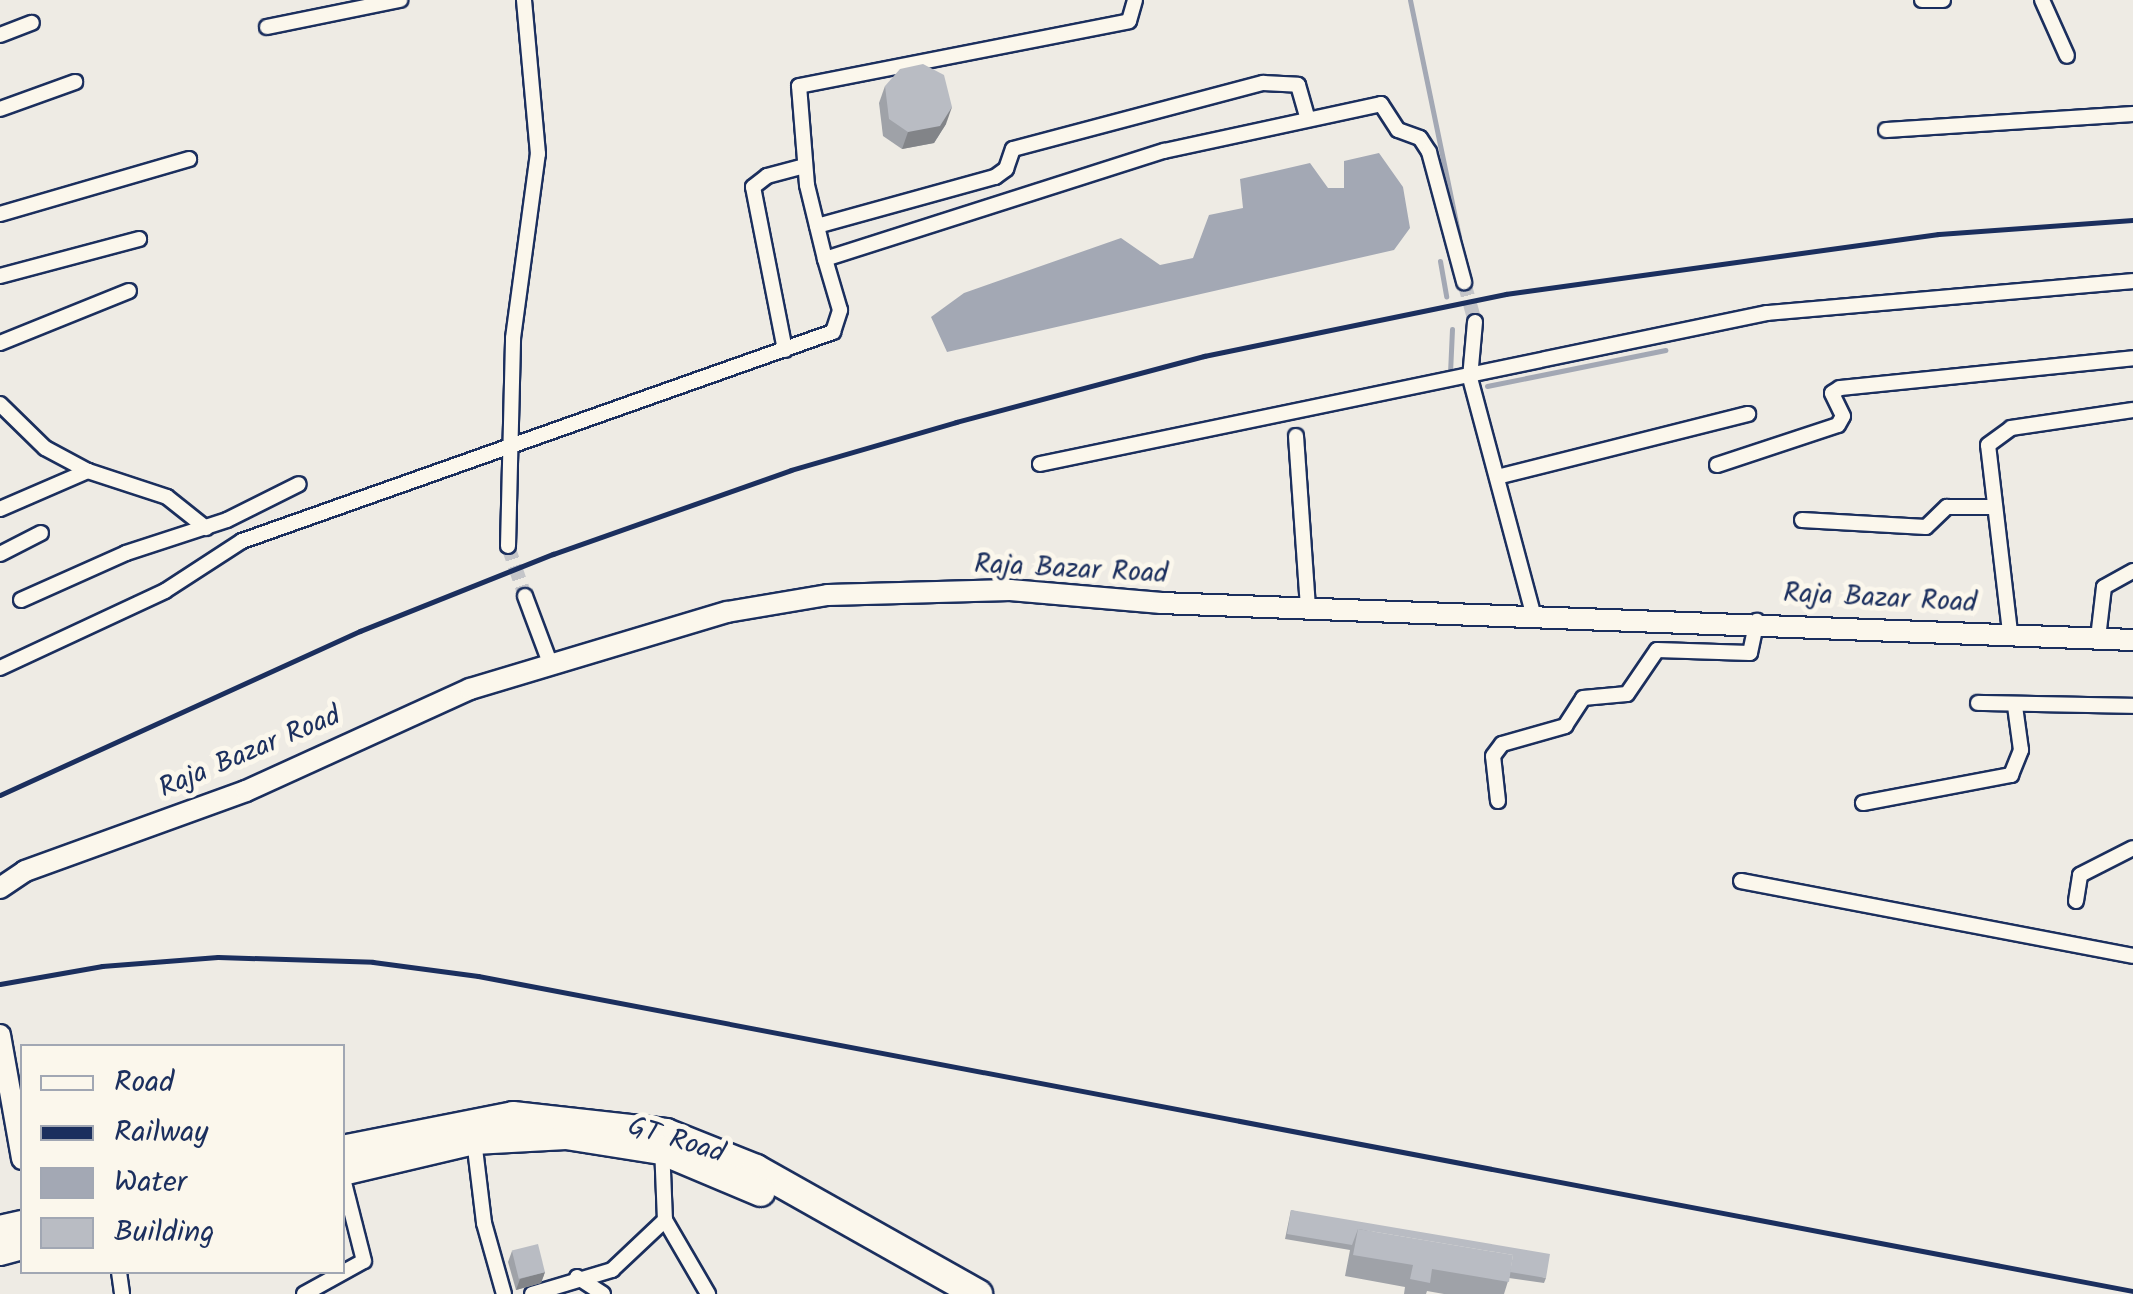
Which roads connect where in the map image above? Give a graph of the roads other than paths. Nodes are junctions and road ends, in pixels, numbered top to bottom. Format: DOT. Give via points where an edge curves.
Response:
graph roads {
  1 [pos="400,0"];
  2 [pos="524,0"];
  3 [pos="1135,0"];
  4 [pos="1922,0"];
  5 [pos="1943,0"];
  6 [pos="2042,0"];
  7 [pos="32,23"];
  8 [pos="267,27"];
  9 [pos="0,35"];
  10 [pos="2067,56"];
  11 [pos="75,82"];
  12 [pos="0,109"];
  13 [pos="2133,114"];
  14 [pos="1308,118"];
  15 [pos="1886,130"];
  16 [pos="189,158"];
  17 [pos="804,166"];
  18 [pos="0,214"];
  19 [pos="818,226"];
  20 [pos="140,238"];
  21 [pos="825,259"];
  22 [pos="0,276"];
  23 [pos="1464,282"];
  24 [pos="2133,282"];
  25 [pos="129,291"];
  26 [pos="1475,322"];
  27 [pos="0,342"];
  28 [pos="785,350"];
  29 [pos="2133,358"];
  30 [pos="1470,378"];
  31 [pos="0,404"];
  32 [pos="2133,410"];
  33 [pos="1748,414"];
  34 [pos="7,428"];
  35 [pos="1296,436"];
  36 [pos="508,442"];
  37 [pos="1040,464"];
  38 [pos="1717,465"];
  39 [pos="88,472"];
  40 [pos="1497,478"];
  41 [pos="299,484"];
  42 [pos="1992,507"];
  43 [pos="0,510"];
  44 [pos="233,517"];
  45 [pos="1802,520"];
  46 [pos="206,528"];
  47 [pos="41,532"];
  48 [pos="242,541"];
  49 [pos="508,546"];
  50 [pos="0,554"];
  51 [pos="2133,571"];
  52 [pos="525,596"];
  53 [pos="21,600"];
  54 [pos="1308,608"];
  55 [pos="1534,617"];
  56 [pos="1757,621"];
  57 [pos="2010,632"];
  58 [pos="2098,638"];
  59 [pos="2133,640"];
  60 [pos="550,663"];
  61 [pos="0,668"];
  62 [pos="1978,704"];
  63 [pos="2015,706"];
  64 [pos="2133,706"];
  65 [pos="1498,801"];
  66 [pos="1863,802"];
  67 [pos="2133,848"];
  68 [pos="1741,881"];
  69 [pos="0,888"];
  70 [pos="2076,902"];
  71 [pos="2133,956"];
  72 [pos="0,1035"];
  73 [pos="474,1140"];
  74 [pos="664,1142"];
  75 [pos="20,1149"];
  76 [pos="345,1150"];
  77 [pos="386,1150"];
  78 [pos="345,1171"];
  79 [pos="345,1185"];
  80 [pos="665,1220"];
  81 [pos="345,1271"];
  82 [pos="340,1274"];
  83 [pos="578,1277"];
  84 [pos="304,1294"];
  85 [pos="504,1294"];
  86 [pos="532,1294"];
  87 [pos="603,1294"];
  88 [pos="708,1294"];
  89 [pos="940,1294"];
  90 [pos="978,1294"];
  1 -- 8 [label="street"];
  2 -- 36 [label="street" via="538,154 513,338"];
  3 -- 17 [label="street" via="1128,21 958,60 809,81 795,94"];
  4 -- 5 [label="street"];
  6 -- 10 [label="street"];
  7 -- 9 [label="street"];
  11 -- 12 [label="street"];
  13 -- 15 [label="street"];
  14 -- 19 [label="street" via="1298,85 1263,83 1013,149 1006,169 994,177"];
  14 -- 21 [label="street" via="1164,151"];
  14 -- 23 [label="street" via="1378,103 1398,130 1424,142"];
  16 -- 18 [label="street"];
  17 -- 19 [label="street"];
  17 -- 28 [label="street" via="753,187"];
  19 -- 21 [label="street"];
  20 -- 22 [label="street"];
  21 -- 28 [label="street" via="840,327"];
  24 -- 30 [label="street" via="1767,313"];
  25 -- 27 [label="street"];
  26 -- 30 [label="street"];
  28 -- 36 [label="street" via="627,408"];
  29 -- 38 [label="street" via="1840,388 1832,393 1842,416 1838,425"];
  30 -- 37 [label="street"];
  30 -- 40 [label="street"];
  31 -- 34 [label="street"];
  32 -- 42 [label="street" via="1995,435 1985,460"];
  33 -- 40 [label="street"];
  34 -- 39 [label="street"];
  35 -- 54 [label="street"];
  36 -- 48 [label="street"];
  36 -- 49 [label="street"];
  39 -- 43 [label="street"];
  39 -- 46 [label="street" via="167,497"];
  40 -- 55 [label="street"];
  41 -- 44 [label="street"];
  42 -- 45 [label="street" via="1947,508 1926,527"];
  42 -- 57 [label="street"];
  44 -- 46 [label="street"];
  44 -- 48 [label="street"];
  46 -- 53 [label="street" via="126,553"];
  47 -- 50 [label="street"];
  48 -- 61 [label="street" via="164,591"];
  51 -- 58 [label="street" via="2104,587"];
  52 -- 60 [label="street"];
  54 -- 55 [label="street, Raja Bazar Road"];
  54 -- 60 [label="street, Raja Bazar Road" via="1010,590 828,595 727,612"];
  55 -- 56 [label="street, Raja Bazar Road"];
  56 -- 57 [label="street, Raja Bazar Road"];
  56 -- 65 [label="street" via="1750,653 1657,650 1627,694 1583,698 1565,726 1502,744 1493,756"];
  57 -- 58 [label="street, Raja Bazar Road"];
  58 -- 59 [label="street, Raja Bazar Road"];
  60 -- 69 [label="street, Raja Bazar Road" via="399,716 246,791 25,871"];
  62 -- 63 [label="street"];
  63 -- 64 [label="street"];
  63 -- 66 [label="street" via="2021,750 2011,775"];
  67 -- 70 [label="street" via="2080,875"];
  68 -- 71 [label="street"];
  72 -- 75 [label="street"];
  73 -- 74 [label="highway, GT Road" via="566,1135"];
  73 -- 77 [label="highway, GT Road"];
  73 -- 85 [label="street" via="484,1223"];
  74 -- 77 [label="highway, GT Road" via="513,1116"];
  74 -- 80 [label="street"];
  74 -- 89 [label="highway, GT Road"];
  74 -- 90 [label="highway, GT Road" via="756,1169"];
  76 -- 77 [label="highway, GT Road"];
  77 -- 78 [label="highway, GT Road"];
  79 -- 81 [label="street" via="364,1261"];
  80 -- 83 [label="street" via="612,1270"];
  80 -- 88 [label="street"];
  82 -- 84 [label="street"];
  83 -- 86 [label="street"];
  83 -- 87 [label="street"];
}
